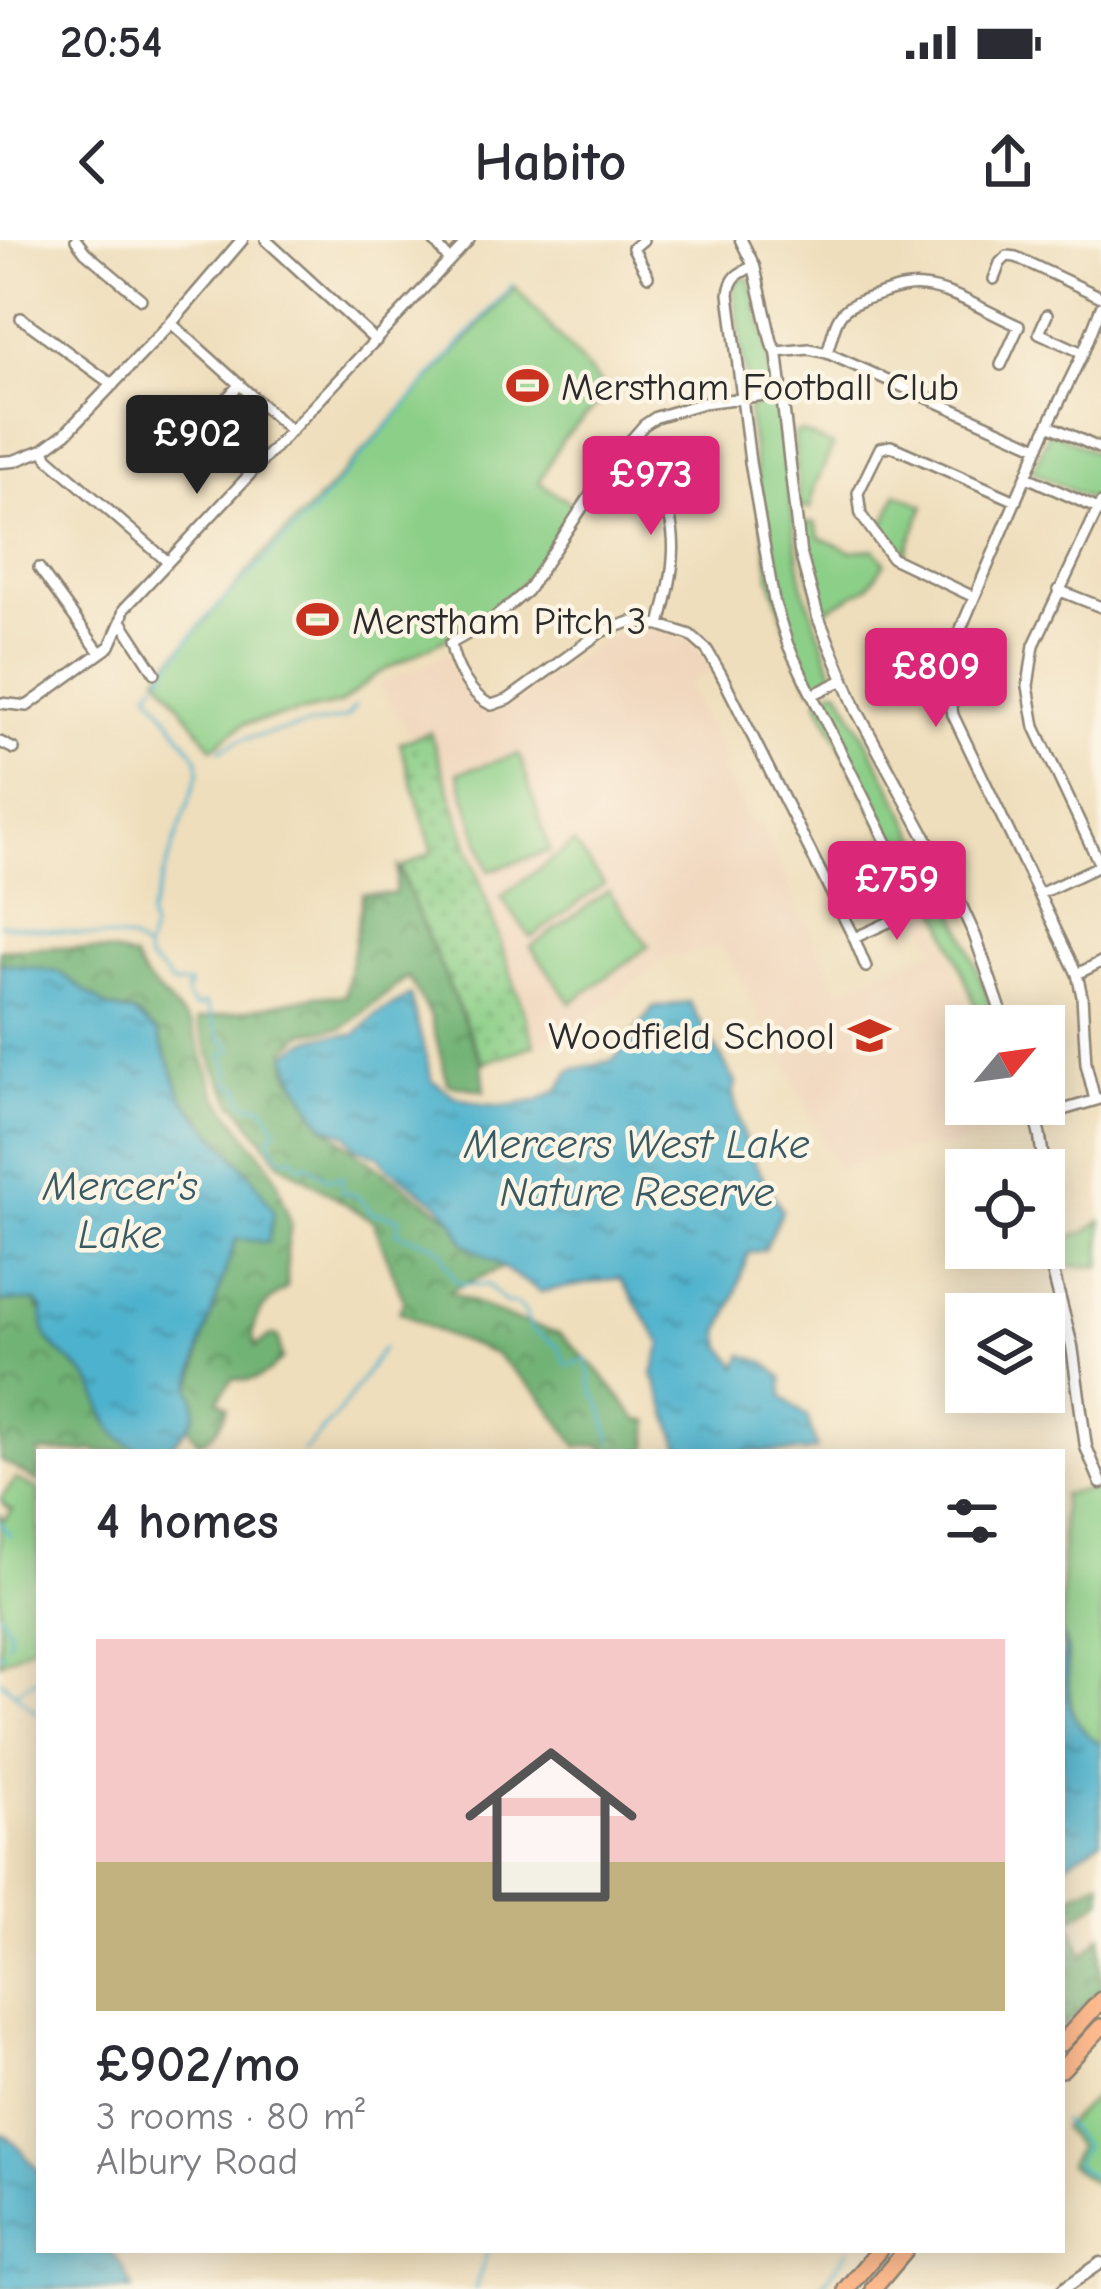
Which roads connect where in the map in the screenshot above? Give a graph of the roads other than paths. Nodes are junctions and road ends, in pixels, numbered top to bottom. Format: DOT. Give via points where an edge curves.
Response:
graph roads {
  1 [pos="76,240"];
  2 [pos="242,240"];
  3 [pos="266,240"];
  4 [pos="433,240"];
  5 [pos="469,240"];
  6 [pos="643,240"];
  7 [pos="741,240"];
  8 [pos="449,260"];
  9 [pos="754,266"];
  10 [pos="648,276"];
  11 [pos="994,279"];
  12 [pos="1101,297"];
  13 [pos="141,299"];
  14 [pos="1101,307"];
  15 [pos="1047,315"];
  16 [pos="21,318"];
  17 [pos="170,323"];
  18 [pos="376,341"];
  19 [pos="777,352"];
  20 [pos="827,353"];
  21 [pos="1083,353"];
  22 [pos="1001,365"];
  23 [pos="240,384"];
  24 [pos="113,385"];
  25 [pos="781,393"];
  26 [pos="743,399"];
  27 [pos="1048,425"];
  28 [pos="290,431"];
  29 [pos="180,447"];
  30 [pos="1039,448"];
  31 [pos="1101,449"];
  32 [pos="43,450"];
  33 [pos="615,458"];
  34 [pos="0,462"];
  35 [pos="1027,477"];
  36 [pos="1016,501"];
  37 [pos="1100,506"];
  38 [pos="168,562"];
  39 [pos="39,568"];
  40 [pos="1058,590"];
  41 [pos="974,597"];
  42 [pos="1101,607"];
  43 [pos="121,621"];
  44 [pos="660,625"];
  45 [pos="100,653"];
  46 [pos="154,673"];
  47 [pos="843,680"];
  48 [pos="812,695"];
  49 [pos="0,703"];
  50 [pos="0,742"];
  51 [pos="14,749"];
  52 [pos="1101,865"];
  53 [pos="953,888"];
  54 [pos="1039,894"];
  55 [pos="920,908"];
  56 [pos="854,938"];
  57 [pos="1101,962"];
  58 [pos="866,967"];
  59 [pos="1077,974"];
  60 [pos="999,1005"];
  61 [pos="1098,1100"];
  62 [pos="1065,1110"];
  63 [pos="1037,1125"];
  64 [pos="1101,1483"];
  65 [pos="1101,2000"];
  66 [pos="1101,2026"];
  67 [pos="1065,2040"];
  68 [pos="1065,2066"];
  69 [pos="876,2253"];
  70 [pos="903,2253"];
  71 [pos="1101,2263"];
  72 [pos="846,2289"];
  73 [pos="873,2289"];
  74 [pos="1063,2289"];
  1 -- 13 [label="street"];
  2 -- 17 [label="street"];
  3 -- 18 [label="street"];
  4 -- 8 [label="street"];
  5 -- 8 [label="street"];
  6 -- 10 [label="street" via="633,248"];
  7 -- 9 [label="street"];
  8 -- 18 [label="street"];
  9 -- 19 [label="street"];
  9 -- 26 [label="street" via="730,281"];
  11 -- 12 [label="street" via="1000,263 1016,257"];
  14 -- 21 [label="street"];
  15 -- 21 [label="street" via="1039,333"];
  16 -- 24 [label="street"];
  17 -- 23 [label="street"];
  17 -- 24 [label="street"];
  18 -- 28 [label="street"];
  19 -- 20 [label="street"];
  19 -- 25 [label="street"];
  20 -- 22 [label="street" via="851,303 925,287 1019,326"];
  20 -- 30 [label="street"];
  21 -- 27 [label="street"];
  23 -- 28 [label="street"];
  23 -- 29 [label="street" via="206,421 194,417 174,440"];
  24 -- 32 [label="street"];
  25 -- 26 [label="street"];
  25 -- 47 [label="street" via="800,551"];
  26 -- 33 [label="street" via="656,417"];
  26 -- 48 [label="street" via="774,602"];
  27 -- 30 [label="street"];
  27 -- 31 [label="street"];
  28 -- 38 [label="street"];
  30 -- 35 [label="street"];
  32 -- 34 [label="street"];
  32 -- 38 [label="street"];
  33 -- 44 [label="street" via="650,483 672,524 675,550"];
  33 -- 44 [label="street" via="526,591 448,645 478,700 492,705 601,632 630,622"];
  35 -- 36 [label="street"];
  35 -- 37 [label="street"];
  36 -- 41 [label="street"];
  36 -- 41 [label="street" via="891,446 880,448 859,493 861,515 892,558"];
  37 -- 40 [label="street"];
  38 -- 43 [label="street"];
  39 -- 45 [label="street"];
  40 -- 42 [label="street"];
  40 -- 52 [label="street" via="1034,645 1029,703"];
  41 -- 54 [label="street" via="950,660 950,702"];
  43 -- 45 [label="street"];
  43 -- 46 [label="street"];
  44 -- 56 [label="street" via="690,634 707,650"];
  45 -- 49 [label="street" via="27,706"];
  47 -- 48 [label="street"];
  47 -- 53 [label="street"];
  48 -- 55 [label="street"];
  50 -- 51 [label="street"];
  52 -- 54 [label="street"];
  53 -- 55 [label="street"];
  53 -- 60 [label="street"];
  54 -- 59 [label="street"];
  55 -- 56 [label="street"];
  56 -- 58 [label="street"];
  57 -- 59 [label="street"];
  59 -- 61 [label="street"];
  61 -- 62 [label="street"];
  63 -- 64 [label="street" via="1046,1245 1086,1447"];
  65 -- 67 [label="highway"];
  66 -- 68 [label="highway"];
  69 -- 72 [label="highway"];
  70 -- 73 [label="highway"];
  71 -- 74 [label="street"];
}
